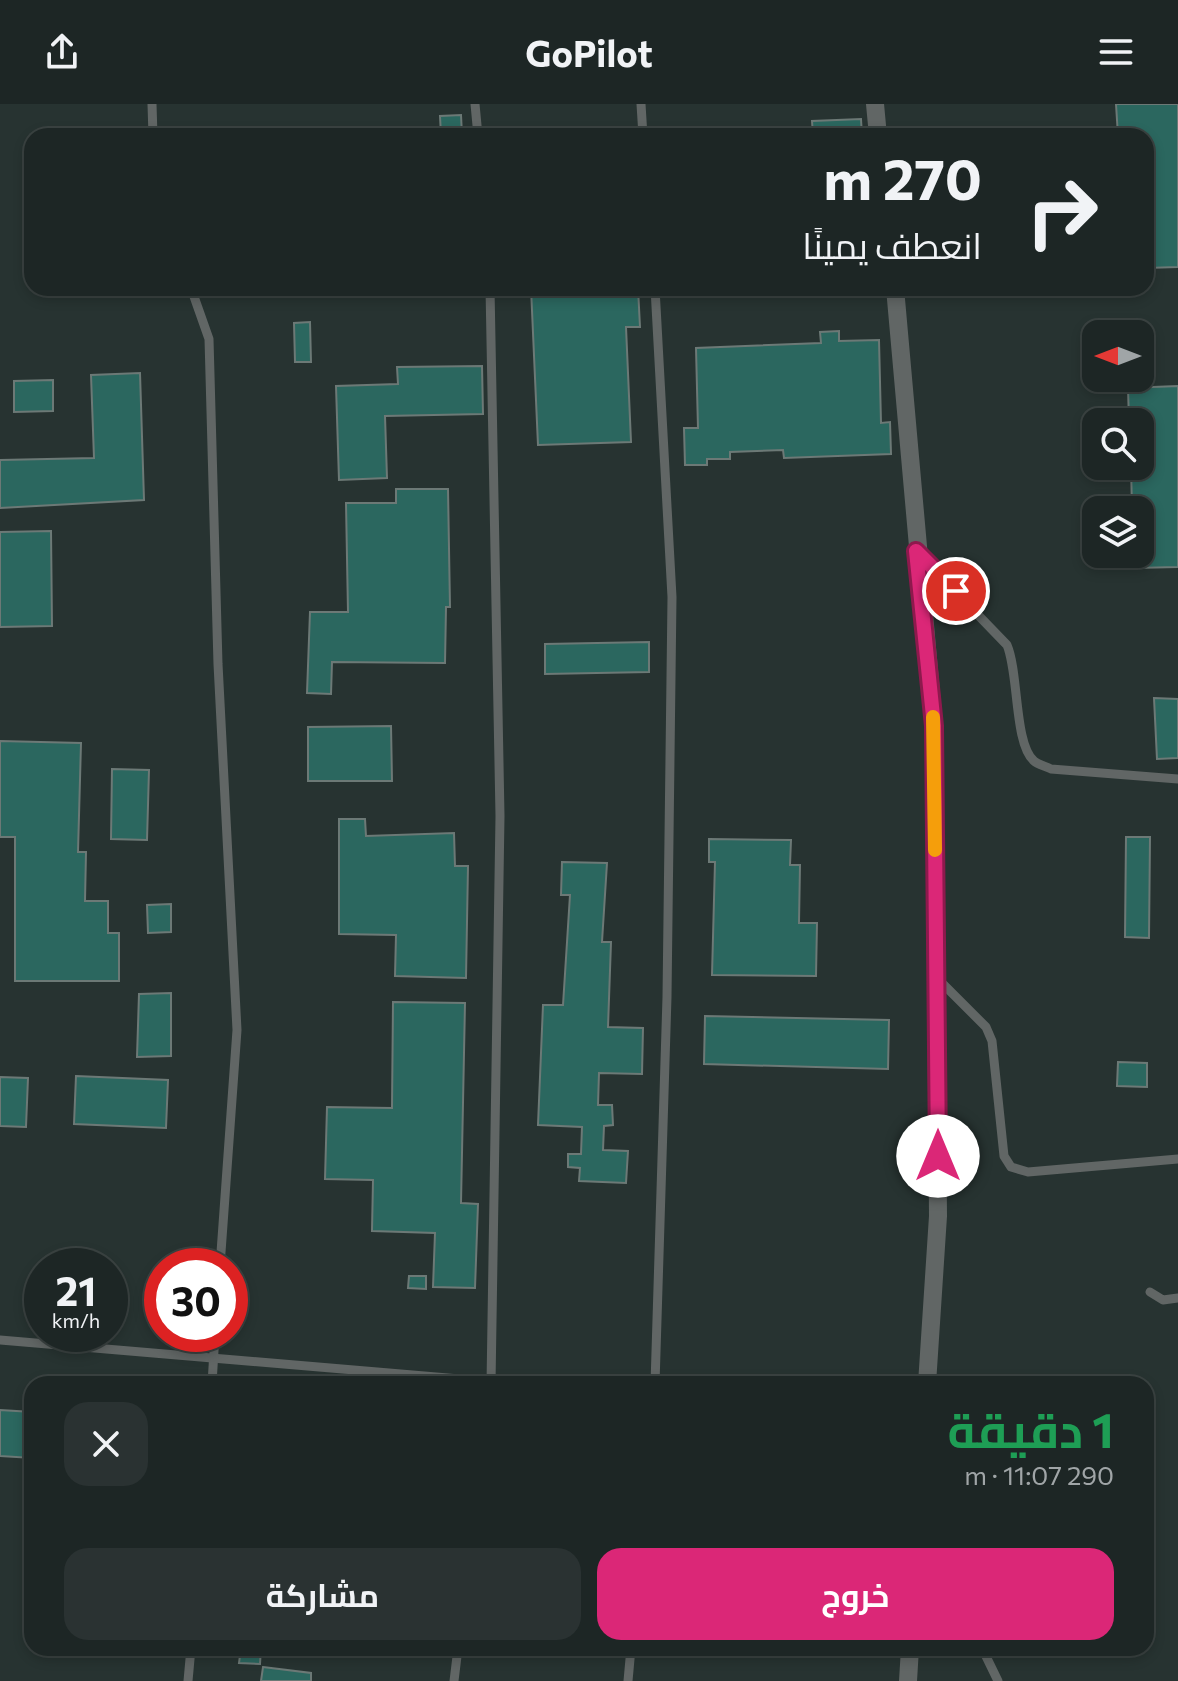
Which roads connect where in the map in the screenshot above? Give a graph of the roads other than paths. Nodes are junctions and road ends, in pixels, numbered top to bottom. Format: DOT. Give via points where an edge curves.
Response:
graph roads {
  1 [pos="152,104"];
  2 [pos="475,104"];
  3 [pos="641,104"];
  4 [pos="875,104"];
  5 [pos="153,128"];
  6 [pos="477,128"];
  7 [pos="642,128"];
  8 [pos="877,128"];
  9 [pos="194,296"];
  10 [pos="490,296"];
  11 [pos="655,296"];
  12 [pos="896,296"];
  13 [pos="916,551"];
  14 [pos="1178,779"];
  15 [pos="936,978"];
  16 [pos="1178,1159"];
  17 [pos="221,1248"];
  18 [pos="1150,1292"];
  19 [pos="1178,1298"];
  20 [pos="0,1340"];
  21 [pos="214,1352"];
  22 [pos="214,1357"];
  23 [pos="213,1376"];
  24 [pos="416,1376"];
  25 [pos="491,1376"];
  26 [pos="655,1376"];
  27 [pos="928,1376"];
  28 [pos="190,1656"];
  29 [pos="457,1656"];
  30 [pos="630,1656"];
  31 [pos="910,1656"];
  32 [pos="986,1656"];
  33 [pos="188,1681"];
  34 [pos="454,1681"];
  35 [pos="628,1681"];
  36 [pos="908,1681"];
  37 [pos="998,1681"];
  1 -- 5 [label="lane"];
  2 -- 6 [label="lane"];
  3 -- 7 [label="lane"];
  4 -- 8 [label="street"];
  9 -- 17 [label="lane" via="209,339 218,664 237,1030"];
  10 -- 25 [label="lane" via="500,801"];
  11 -- 26 [label="lane" via="672,597"];
  12 -- 13 [label="street"];
  13 -- 14 [label="lane" via="1007,645 1014,662 1024,748 1035,762 1051,769"];
  13 -- 15 [label="street" via="934,726"];
  15 -- 16 [label="lane" via="986,1027 992,1041 1004,1156 1011,1167 1028,1172"];
  15 -- 27 [label="street" via="938,1216"];
  18 -- 19 [label="lane" via="1163,1300"];
  20 -- 22 [label="lane"];
  21 -- 22 [label="lane"];
  22 -- 23 [label="lane"];
  22 -- 24 [label="lane"];
  28 -- 33 [label="lane"];
  29 -- 34 [label="lane"];
  30 -- 35 [label="lane"];
  31 -- 36 [label="street"];
  32 -- 37 [label="lane"];
}
